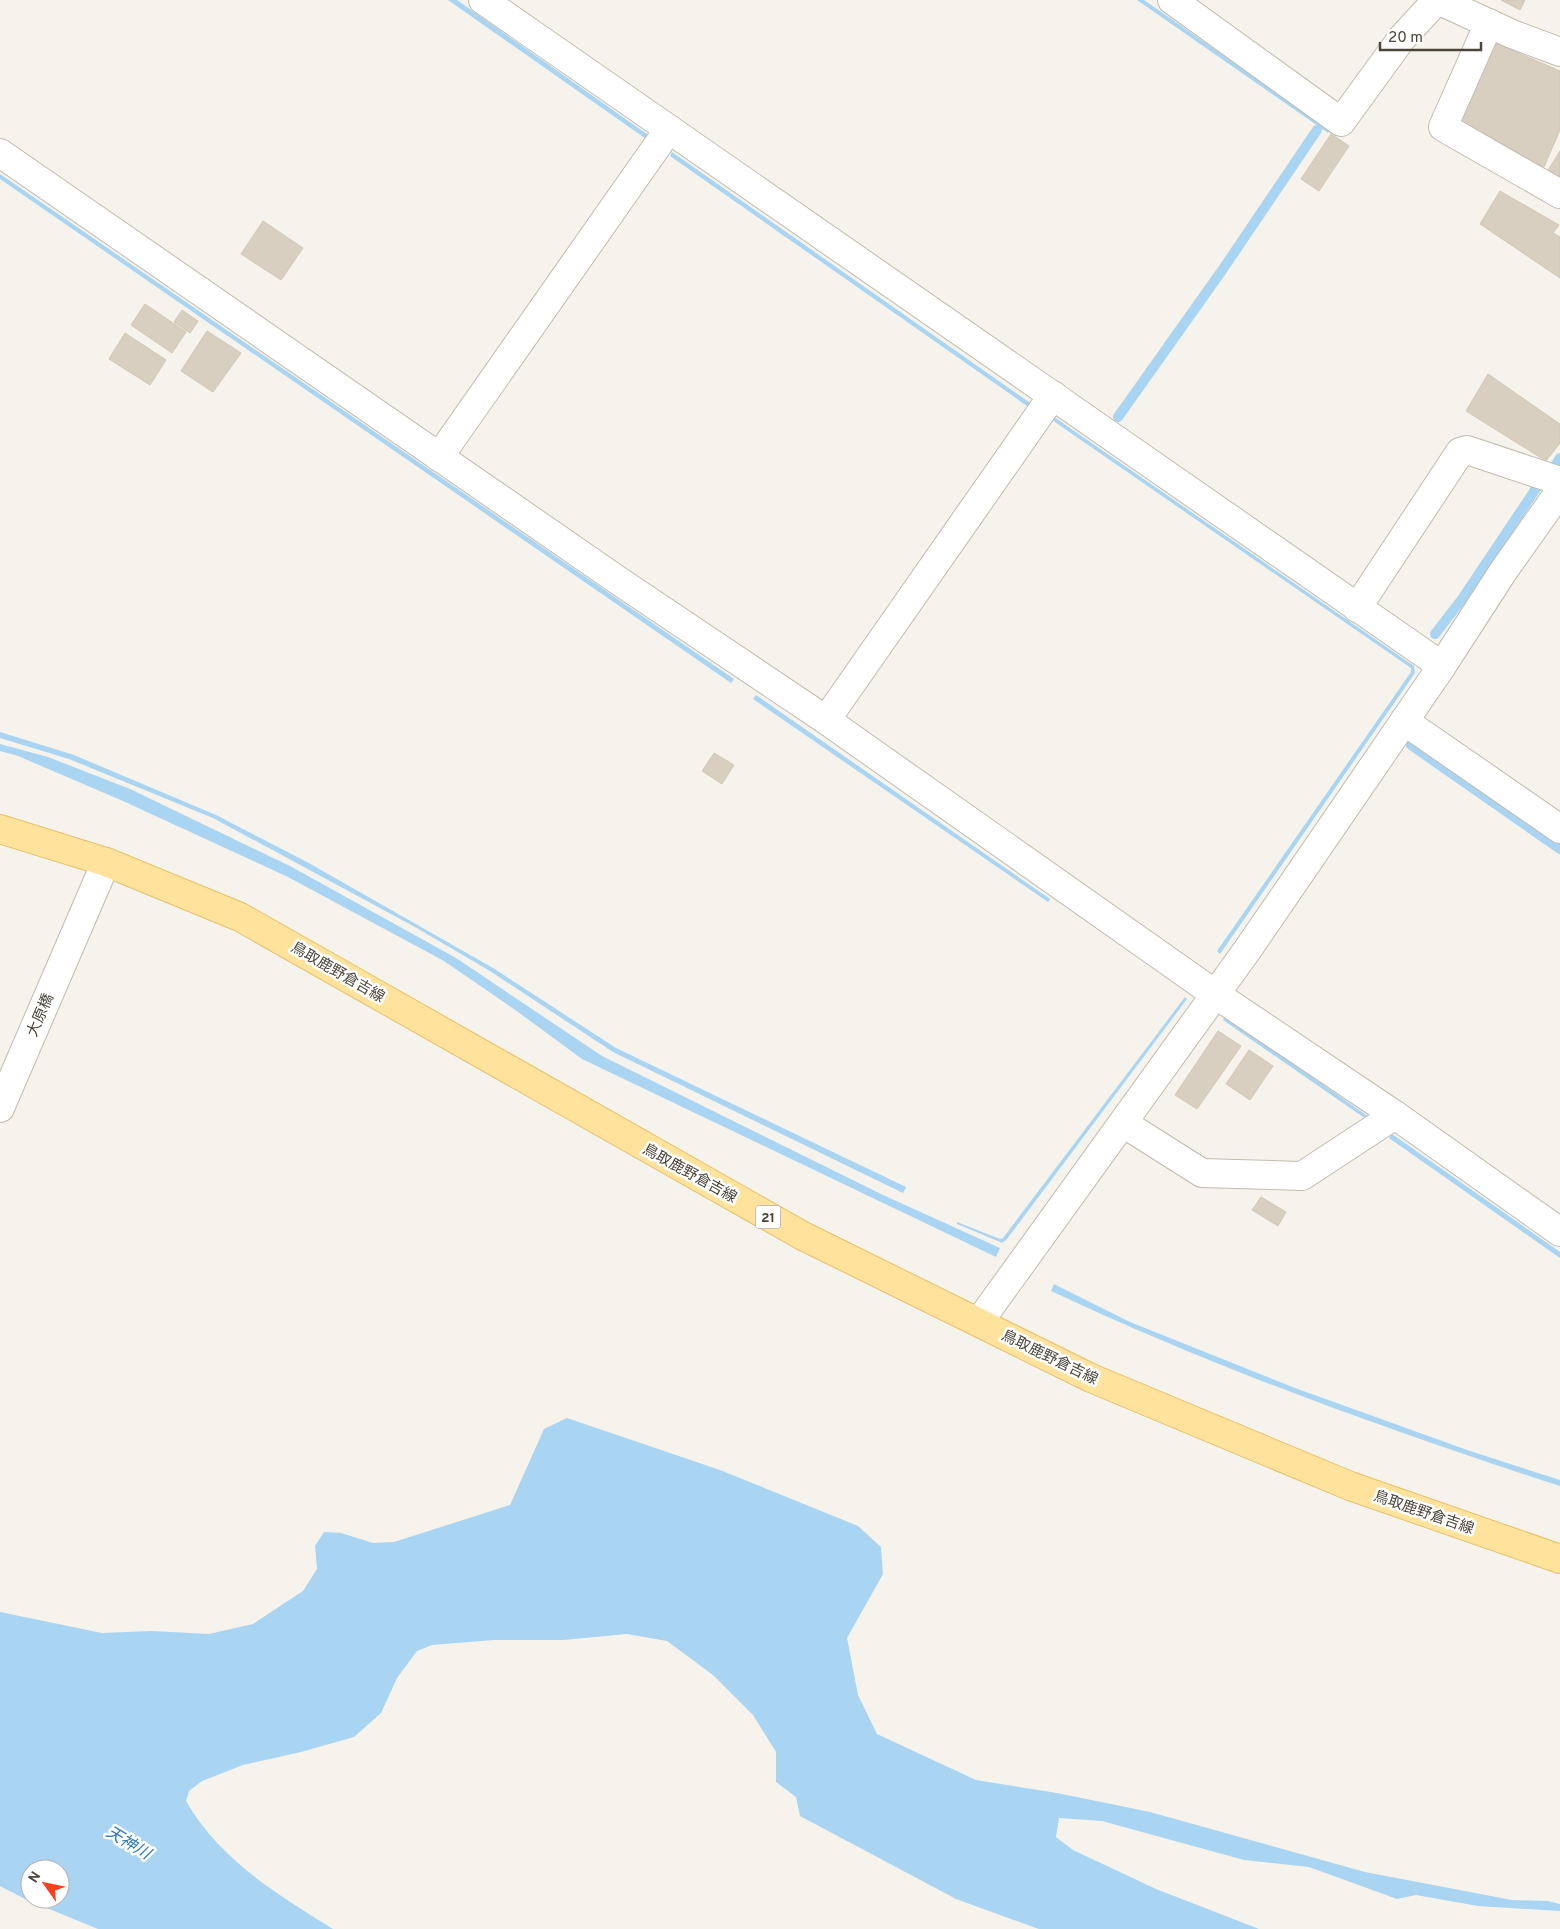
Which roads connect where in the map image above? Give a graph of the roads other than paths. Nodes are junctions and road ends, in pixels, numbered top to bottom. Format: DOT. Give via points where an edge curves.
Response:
graph roads {
  1 [pos="483,0"];
  2 [pos="1172,0"];
  3 [pos="1437,0"];
  4 [pos="1489,23"];
  5 [pos="1560,52"];
  6 [pos="669,129"];
  7 [pos="0,153"];
  8 [pos="1560,194"];
  9 [pos="1053,395"];
  10 [pos="440,457"];
  11 [pos="1560,481"];
  12 [pos="1560,491"];
  13 [pos="1358,608"];
  14 [pos="1442,666"];
  15 [pos="826,720"];
  16 [pos="1404,721"];
  17 [pos="0,829"];
  18 [pos="1560,829"];
  19 [pos="106,862"];
  20 [pos="1215,994"];
  21 [pos="0,1108"];
  22 [pos="1395,1115"];
  23 [pos="1123,1123"];
  24 [pos="1560,1232"];
  25 [pos="979,1322"];
  26 [pos="1560,1559"];
  1 -- 6 [label="street"];
  2 -- 3 [label="street" via="1341,122 1402,38"];
  3 -- 4 [label="street"];
  4 -- 5 [label="street"];
  4 -- 8 [label="street" via="1443,127"];
  6 -- 9 [label="street"];
  6 -- 10 [label="street"];
  7 -- 10 [label="street"];
  9 -- 13 [label="street"];
  9 -- 15 [label="street"];
  10 -- 15 [label="street"];
  11 -- 13 [label="street" via="1467,450 1460,452"];
  12 -- 14 [label="street"];
  13 -- 14 [label="street"];
  14 -- 16 [label="street"];
  15 -- 20 [label="street"];
  16 -- 18 [label="street"];
  16 -- 20 [label="street"];
  17 -- 19 [label="main road, 鳥取鹿野倉吉線 / 21"];
  19 -- 21 [label="street, 大原橋"];
  19 -- 25 [label="main road, 鳥取鹿野倉吉線 / 21" via="240,917 803,1236"];
  20 -- 22 [label="street"];
  20 -- 23 [label="street"];
  22 -- 23 [label="street" via="1302,1176 1202,1173"];
  22 -- 24 [label="street"];
  23 -- 25 [label="street"];
  25 -- 26 [label="main road, 鳥取鹿野倉吉線 / 21" via="1091,1378 1350,1486"];
}
